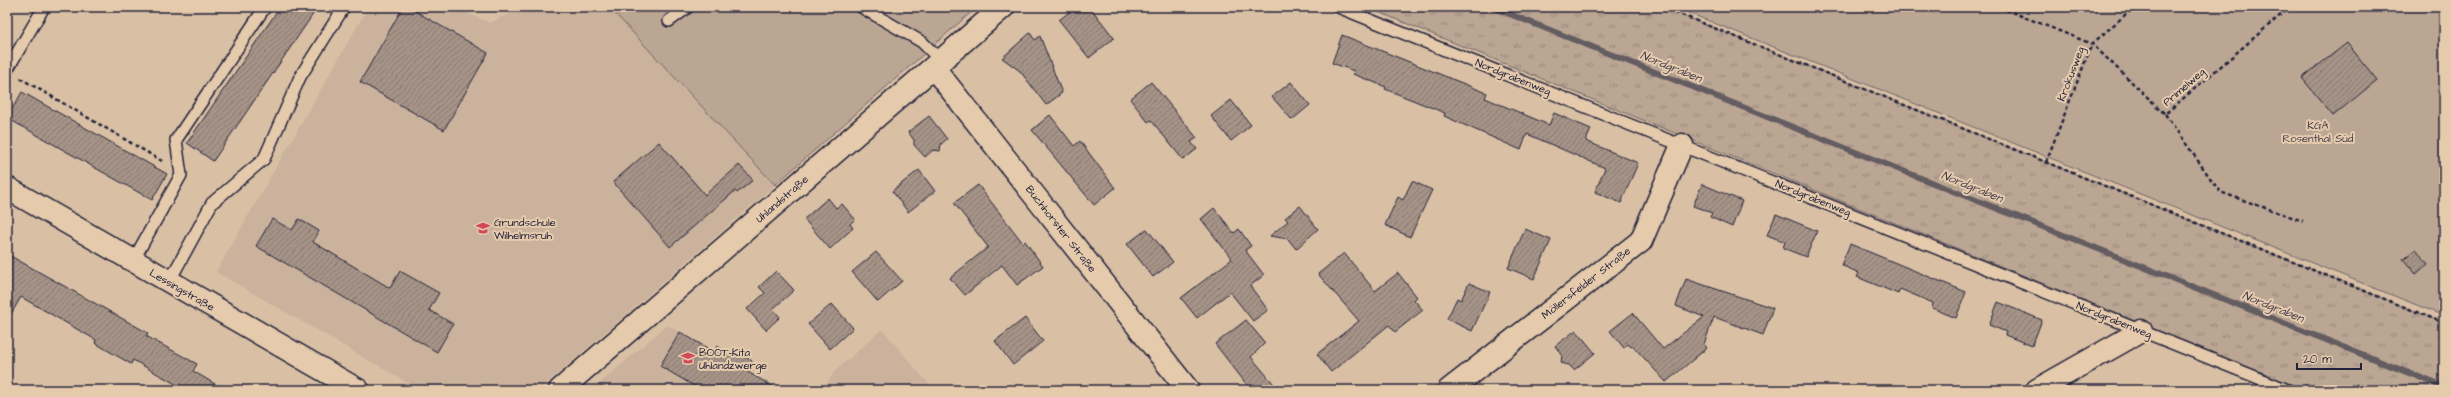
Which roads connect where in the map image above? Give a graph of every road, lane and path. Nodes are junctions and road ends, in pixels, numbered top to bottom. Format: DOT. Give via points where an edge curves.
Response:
graph roads {
  1 [pos="44,7"];
  2 [pos="265,7"];
  3 [pos="344,7"];
  4 [pos="688,7"];
  5 [pos="861,7"];
  6 [pos="1003,7"];
  7 [pos="1338,7"];
  8 [pos="1662,7"];
  9 [pos="1999,7"];
  10 [pos="2134,7"];
  11 [pos="2290,7"];
  12 [pos="669,21"];
  13 [pos="2092,44"];
  14 [pos="937,64"];
  15 [pos="10,72"];
  16 [pos="2165,114"];
  17 [pos="1682,145"];
  18 [pos="2046,162"];
  19 [pos="180,172"];
  20 [pos="7,188"];
  21 [pos="2304,221"];
  22 [pos="133,262"];
  23 [pos="169,282"];
  24 [pos="2444,323"];
  25 [pos="2141,331"];
  26 [pos="358,390"];
  27 [pos="560,390"];
  28 [pos="1187,390"];
  29 [pos="1448,390"];
  30 [pos="2037,390"];
  31 [pos="2288,390"];
  1 -- 15 [label="lane"];
  2 -- 19 [label="lane" via="176,140"];
  3 -- 23 [label="lane" via="300,77 264,159 212,203"];
  4 -- 12 [label="lane"];
  5 -- 14 [label="lane" via="922,42"];
  6 -- 14 [label="street, Uhlandstraße"];
  7 -- 17 [label="lane, Nordgrabenweg"];
  8 -- 18 [label="path"];
  9 -- 13 [label="path"];
  10 -- 13 [label="path, Krokusweg"];
  11 -- 16 [label="path, Primelweg"];
  13 -- 16 [label="path, Primelweg"];
  13 -- 18 [label="path, Krokusweg"];
  14 -- 27 [label="street, Uhlandstraße"];
  14 -- 28 [label="street, Buchhorster Straße"];
  15 -- 19 [label="path"];
  16 -- 21 [label="path" via="2220,192"];
  17 -- 25 [label="lane, Nordgrabenweg"];
  17 -- 29 [label="street, Möllersfelder Straße" via="1641,241"];
  18 -- 24 [label="path"];
  19 -- 22 [label="lane" via="181,175"];
  20 -- 22 [label="street, Lessingstraße"];
  22 -- 23 [label="street, Lessingstraße"];
  23 -- 26 [label="street, Lessingstraße"];
  25 -- 30 [label="street"];
  25 -- 31 [label="lane, Nordgrabenweg"];
}
